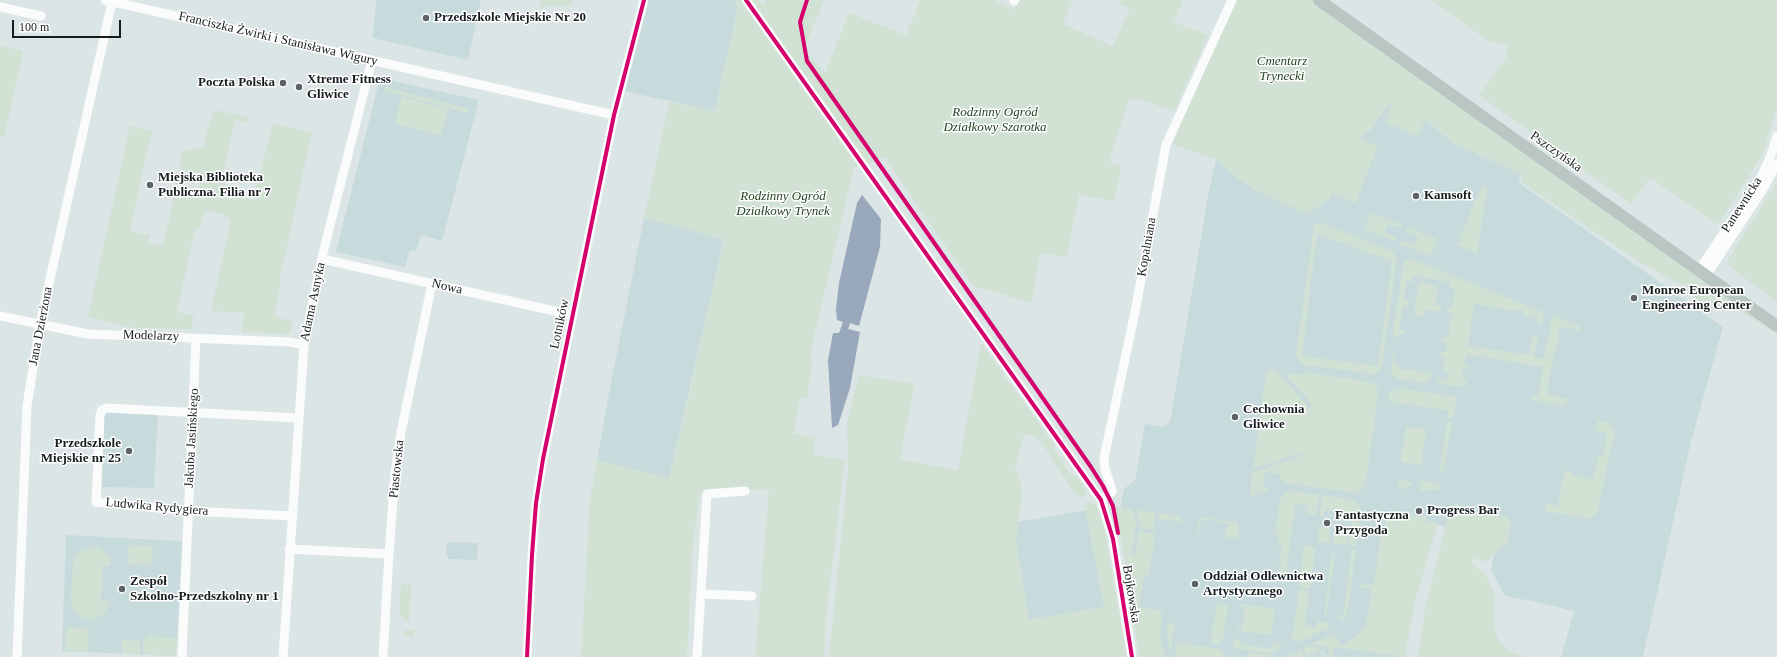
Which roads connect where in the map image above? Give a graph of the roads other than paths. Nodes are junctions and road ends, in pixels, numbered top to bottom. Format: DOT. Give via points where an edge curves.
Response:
graph roads {
  1 [pos="152,0"];
  2 [pos="644,0"];
  3 [pos="746,0"];
  4 [pos="1232,0"];
  5 [pos="1319,0"];
  6 [pos="109,1"];
  7 [pos="0,7"];
  8 [pos="150,9"];
  9 [pos="41,16"];
  10 [pos="372,60"];
  11 [pos="614,115"];
  12 [pos="1777,136"];
  13 [pos="1777,163"];
  14 [pos="322,259"];
  15 [pos="1702,273"];
  16 [pos="432,284"];
  17 [pos="572,315"];
  18 [pos="0,316"];
  19 [pos="40,324"];
  20 [pos="1777,326"];
  21 [pos="196,338"];
  22 [pos="304,345"];
  23 [pos="194,412"];
  24 [pos="298,418"];
  25 [pos="745,491"];
  26 [pos="1101,500"];
  27 [pos="189,511"];
  28 [pos="292,516"];
  29 [pos="289,549"];
  30 [pos="388,554"];
  31 [pos="701,594"];
  32 [pos="752,596"];
  33 [pos="17,657"];
  34 [pos="182,657"];
  35 [pos="283,657"];
  36 [pos="383,657"];
  37 [pos="527,657"];
  38 [pos="697,657"];
  39 [pos="1132,657"];
  1 -- 8 [label="street"];
  2 -- 11 [label="street, Lotników"];
  3 -- 26 [label="street, Bojkowska"];
  4 -- 26 [label="street, Kopalniana" via="1166,145 1135,312 1104,458 1112,492"];
  5 -- 15 [label="main road, Pszczyńska"];
  6 -- 8 [label="street, Franciszka Żwirki i Stanisława Wigury"];
  6 -- 19 [label="street, Jana Dzierżona"];
  7 -- 9 [label="street"];
  8 -- 10 [label="street, Franciszka Żwirki i Stanisława Wigury"];
  10 -- 11 [label="street, Franciszka Żwirki i Stanisława Wigury"];
  10 -- 14 [label="street, Adama Asnyka"];
  11 -- 17 [label="street, Lotników"];
  12 -- 15 [label="street, Panewnicka" via="1772,155 1760,179"];
  13 -- 15 [label="street, Panewnicka" via="1763,189"];
  14 -- 16 [label="street, Nowa"];
  14 -- 22 [label="street, Adama Asnyka"];
  15 -- 20 [label="main road, Pszczyńska"];
  16 -- 17 [label="street, Nowa"];
  16 -- 30 [label="street, Piastowska" via="401,432"];
  17 -- 37 [label="street, Lotników" via="538,489"];
  18 -- 19 [label="street, Modelarzy"];
  19 -- 21 [label="street, Modelarzy" via="88,334"];
  19 -- 33 [label="street, Jana Dzierżona" via="27,406"];
  21 -- 22 [label="street, Modelarzy" via="290,342"];
  21 -- 23 [label="street, Jakuba Jasińskiego"];
  22 -- 24 [label="street, Adama Asnyka"];
  23 -- 24 [label="street, Ludwika Rydygiera"];
  23 -- 27 [label="street, Jakuba Jasińskiego"];
  23 -- 27 [label="street, Ludwika Rydygiera" via="107,408 102,410 100,415 96,502"];
  24 -- 28 [label="street, Adama Asnyka"];
  25 -- 31 [label="street" via="708,494"];
  26 -- 39 [label="street, Bojkowska" via="1113,539"];
  27 -- 28 [label="street, Ludwika Rydygiera"];
  27 -- 34 [label="street, Jakuba Jasińskiego"];
  28 -- 29 [label="street, Adama Asnyka"];
  29 -- 30 [label="street"];
  29 -- 35 [label="street, Adama Asnyka"];
  30 -- 36 [label="street, Piastowska"];
  31 -- 32 [label="street"];
  31 -- 38 [label="street"];
}
